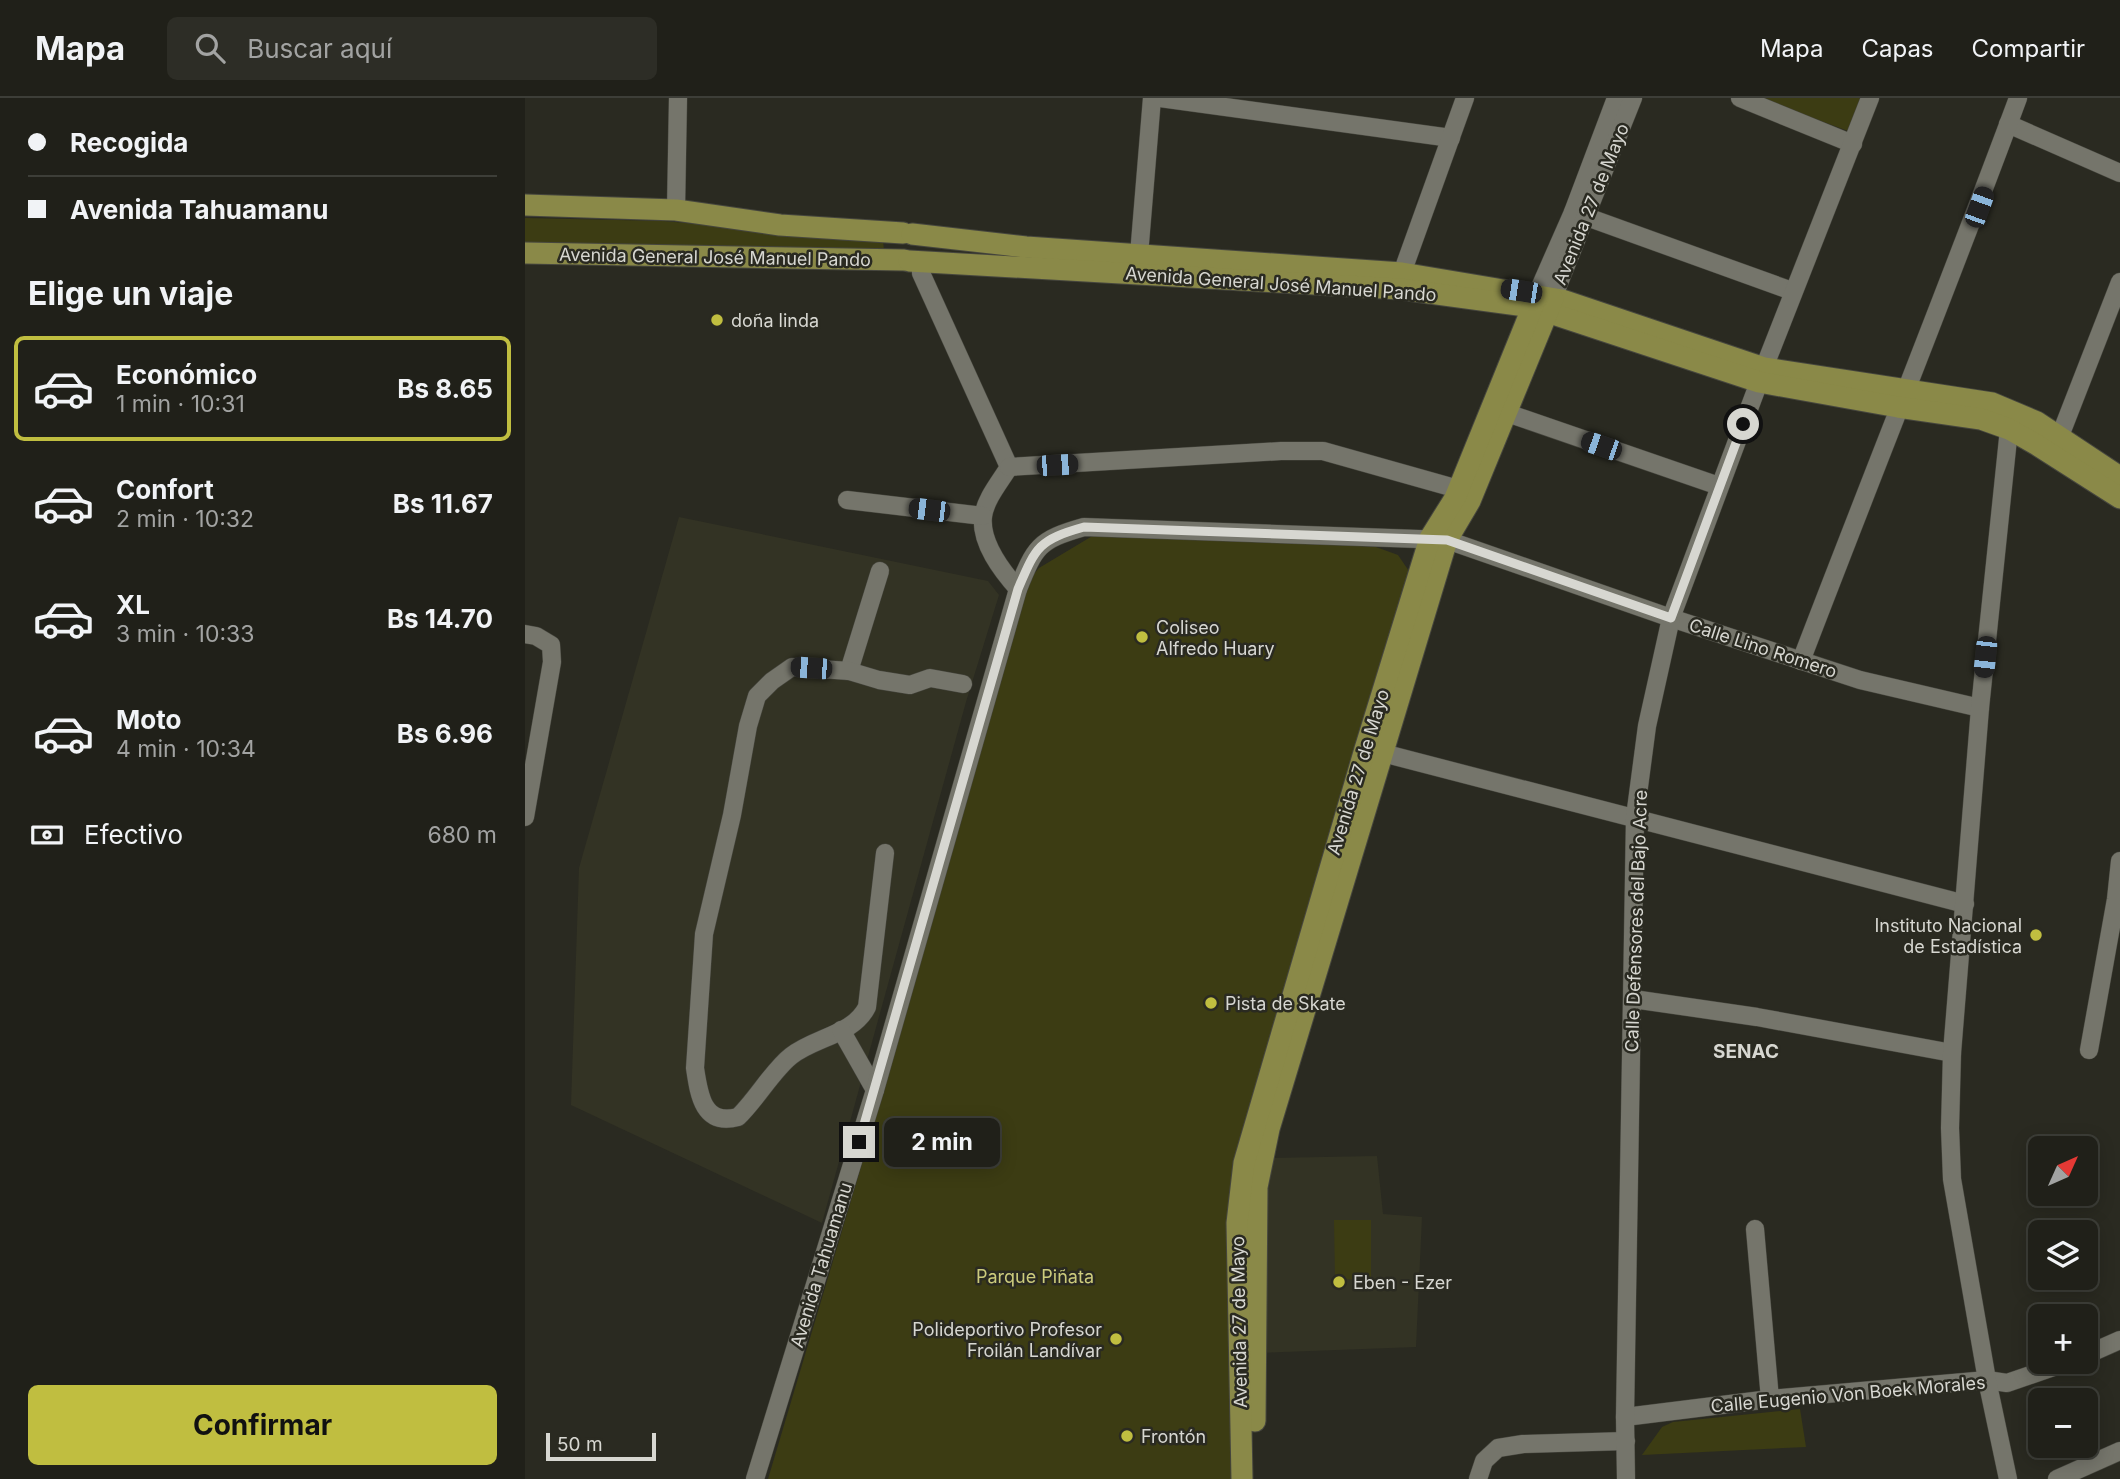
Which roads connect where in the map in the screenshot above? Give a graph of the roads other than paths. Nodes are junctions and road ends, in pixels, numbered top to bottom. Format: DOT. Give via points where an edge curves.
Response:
graph roads {
  1 [pos="678,98"];
  2 [pos="1153,98"];
  3 [pos="1160,98"];
  4 [pos="1465,98"];
  5 [pos="1616,98"];
  6 [pos="1633,98"];
  7 [pos="1740,98"];
  8 [pos="1870,98"];
  9 [pos="2018,98"];
  10 [pos="2008,124"];
  11 [pos="1451,138"];
  12 [pos="1853,144"];
  13 [pos="2120,173"];
  14 [pos="525,205"];
  15 [pos="676,210"];
  16 [pos="1580,214"];
  17 [pos="908,234"];
  18 [pos="525,253"];
  19 [pos="1139,255"];
  20 [pos="911,261"];
  21 [pos="1402,273"];
  22 [pos="2120,282"];
  23 [pos="1792,291"];
  24 [pos="1542,303"];
  25 [pos="1761,375"];
  26 [pos="1902,398"];
  27 [pos="1507,413"];
  28 [pos="2009,429"];
  29 [pos="2060,436"];
  30 [pos="1009,467"];
  31 [pos="2120,477"];
  32 [pos="1719,486"];
  33 [pos="1458,489"];
  34 [pos="2120,498"];
  35 [pos="847,500"];
  36 [pos="983,516"];
  37 [pos="1439,539"];
  38 [pos="880,571"];
  39 [pos="1018,589"];
  40 [pos="1671,618"];
  41 [pos="525,634"];
  42 [pos="1801,661"];
  43 [pos="849,671"];
  44 [pos="963,684"];
  45 [pos="1980,708"];
  46 [pos="1373,751"];
  47 [pos="525,817"];
  48 [pos="1635,817"];
  49 [pos="885,853"];
  50 [pos="2120,861"];
  51 [pos="1965,904"];
  52 [pos="1633,999"];
  53 [pos="841,1030"];
  54 [pos="2089,1050"];
  55 [pos="1952,1053"];
  56 [pos="875,1090"];
  57 [pos="1755,1229"];
  58 [pos="2120,1340"];
  59 [pos="2098,1350"];
  60 [pos="2033,1374"];
  61 [pos="1987,1380"];
  62 [pos="1770,1399"];
  63 [pos="1625,1417"];
  64 [pos="1626,1441"];
  65 [pos="2120,1451"];
  66 [pos="755,1479"];
  67 [pos="1242,1479"];
  68 [pos="1254,1479"];
  69 [pos="1478,1479"];
  70 [pos="1626,1479"];
  71 [pos="2008,1479"];
  72 [pos="2057,1479"];
  1 -- 15 [label="street"];
  2 -- 19 [label="street"];
  3 -- 11 [label="street"];
  4 -- 11 [label="street"];
  5 -- 16 [label="street, Avenida 27 de Mayo"];
  6 -- 16 [label="street, Avenida 27 de Mayo"];
  7 -- 12 [label="street"];
  8 -- 12 [label="street, Calle Defensores del Bajo Acre"];
  9 -- 10 [label="street"];
  10 -- 13 [label="street"];
  10 -- 26 [label="street"];
  11 -- 21 [label="street"];
  12 -- 23 [label="street, Calle Defensores del Bajo Acre"];
  14 -- 15 [label="main road, Avenida General José Manuel Pando"];
  15 -- 17 [label="main road, Avenida General José Manuel Pando" via="780,225"];
  16 -- 23 [label="street"];
  16 -- 24 [label="street, Avenida 27 de Mayo"];
  17 -- 19 [label="main road, Avenida General José Manuel Pando"];
  17 -- 20 [label="main road" via="919,240 921,249"];
  18 -- 20 [label="main road, Avenida General José Manuel Pando"];
  19 -- 21 [label="main road, Avenida General José Manuel Pando"];
  20 -- 24 [label="main road, Avenida General José Manuel Pando" via="1400,289"];
  20 -- 30 [label="street"];
  21 -- 24 [label="main road, Avenida General José Manuel Pando"];
  22 -- 29 [label="street"];
  23 -- 25 [label="street, Calle Defensores del Bajo Acre"];
  24 -- 25 [label="main road, Avenida General José Manuel Pando"];
  24 -- 27 [label="main road, Avenida 27 de Mayo"];
  24 -- 33 [label="main road, Avenida 27 de Mayo"];
  25 -- 26 [label="main road, Avenida General José Manuel Pando"];
  25 -- 32 [label="street, Calle Defensores del Bajo Acre"];
  26 -- 28 [label="main road, Avenida General José Manuel Pando"];
  26 -- 29 [label="main road, Avenida General José Manuel Pando" via="1992,403"];
  26 -- 42 [label="street"];
  27 -- 32 [label="street"];
  27 -- 37 [label="main road, Avenida 27 de Mayo" via="1470,501"];
  28 -- 34 [label="main road, Avenida General José Manuel Pando"];
  28 -- 45 [label="street"];
  29 -- 31 [label="main road, Avenida General José Manuel Pando"];
  30 -- 33 [label="street" via="1323,451"];
  30 -- 36 [label="street"];
  32 -- 40 [label="street, Calle Defensores del Bajo Acre"];
  33 -- 37 [label="main road, Avenida 27 de Mayo"];
  35 -- 36 [label="street"];
  36 -- 39 [label="street" via="990,548"];
  37 -- 39 [label="street, Avenida Tahuamanu" via="1084,527 1056,535 1033,554"];
  37 -- 40 [label="street, Calle Lino Romero"];
  37 -- 46 [label="main road, Avenida 27 de Mayo"];
  38 -- 43 [label="street"];
  39 -- 56 [label="street, Avenida Tahuamanu"];
  40 -- 42 [label="street, Calle Lino Romero"];
  40 -- 48 [label="street, Calle Defensores del Bajo Acre" via="1647,726"];
  41 -- 47 [label="street" via="551,645 552,662"];
  42 -- 45 [label="street, Calle Lino Romero"];
  43 -- 44 [label="street" via="910,685 930,677"];
  43 -- 53 [label="street" via="792,667 757,696 703,934 695,1068 705,1107 726,1120 738,1117 789,1057"];
  45 -- 51 [label="street"];
  46 -- 48 [label="street"];
  46 -- 67 [label="main road, Avenida 27 de Mayo" via="1244,1163 1237,1223"];
  46 -- 68 [label="main road, Avenida 27 de Mayo" via="1257,1186"];
  48 -- 51 [label="street"];
  48 -- 52 [label="street, Calle Defensores del Bajo Acre"];
  49 -- 53 [label="street" via="867,1007 861,1019"];
  50 -- 54 [label="street"];
  51 -- 55 [label="street"];
  52 -- 55 [label="street"];
  52 -- 63 [label="street, Calle Defensores del Bajo Acre"];
  53 -- 56 [label="street"];
  55 -- 61 [label="street" via="1952,1179"];
  56 -- 66 [label="street, Avenida Tahuamanu"];
  57 -- 62 [label="street"];
  58 -- 59 [label="street"];
  60 -- 61 [label="street, Calle Eugenio Von Boek Morales" via="2007,1383"];
  61 -- 62 [label="street, Calle Eugenio Von Boek Morales"];
  61 -- 71 [label="street"];
  62 -- 63 [label="street, Calle Eugenio Von Boek Morales"];
  63 -- 64 [label="street, Calle Defensores del Bajo Acre"];
  64 -- 69 [label="street" via="1498,1448 1484,1461"];
  64 -- 70 [label="street, Calle Defensores del Bajo Acre"];
  65 -- 72 [label="street"];
}
